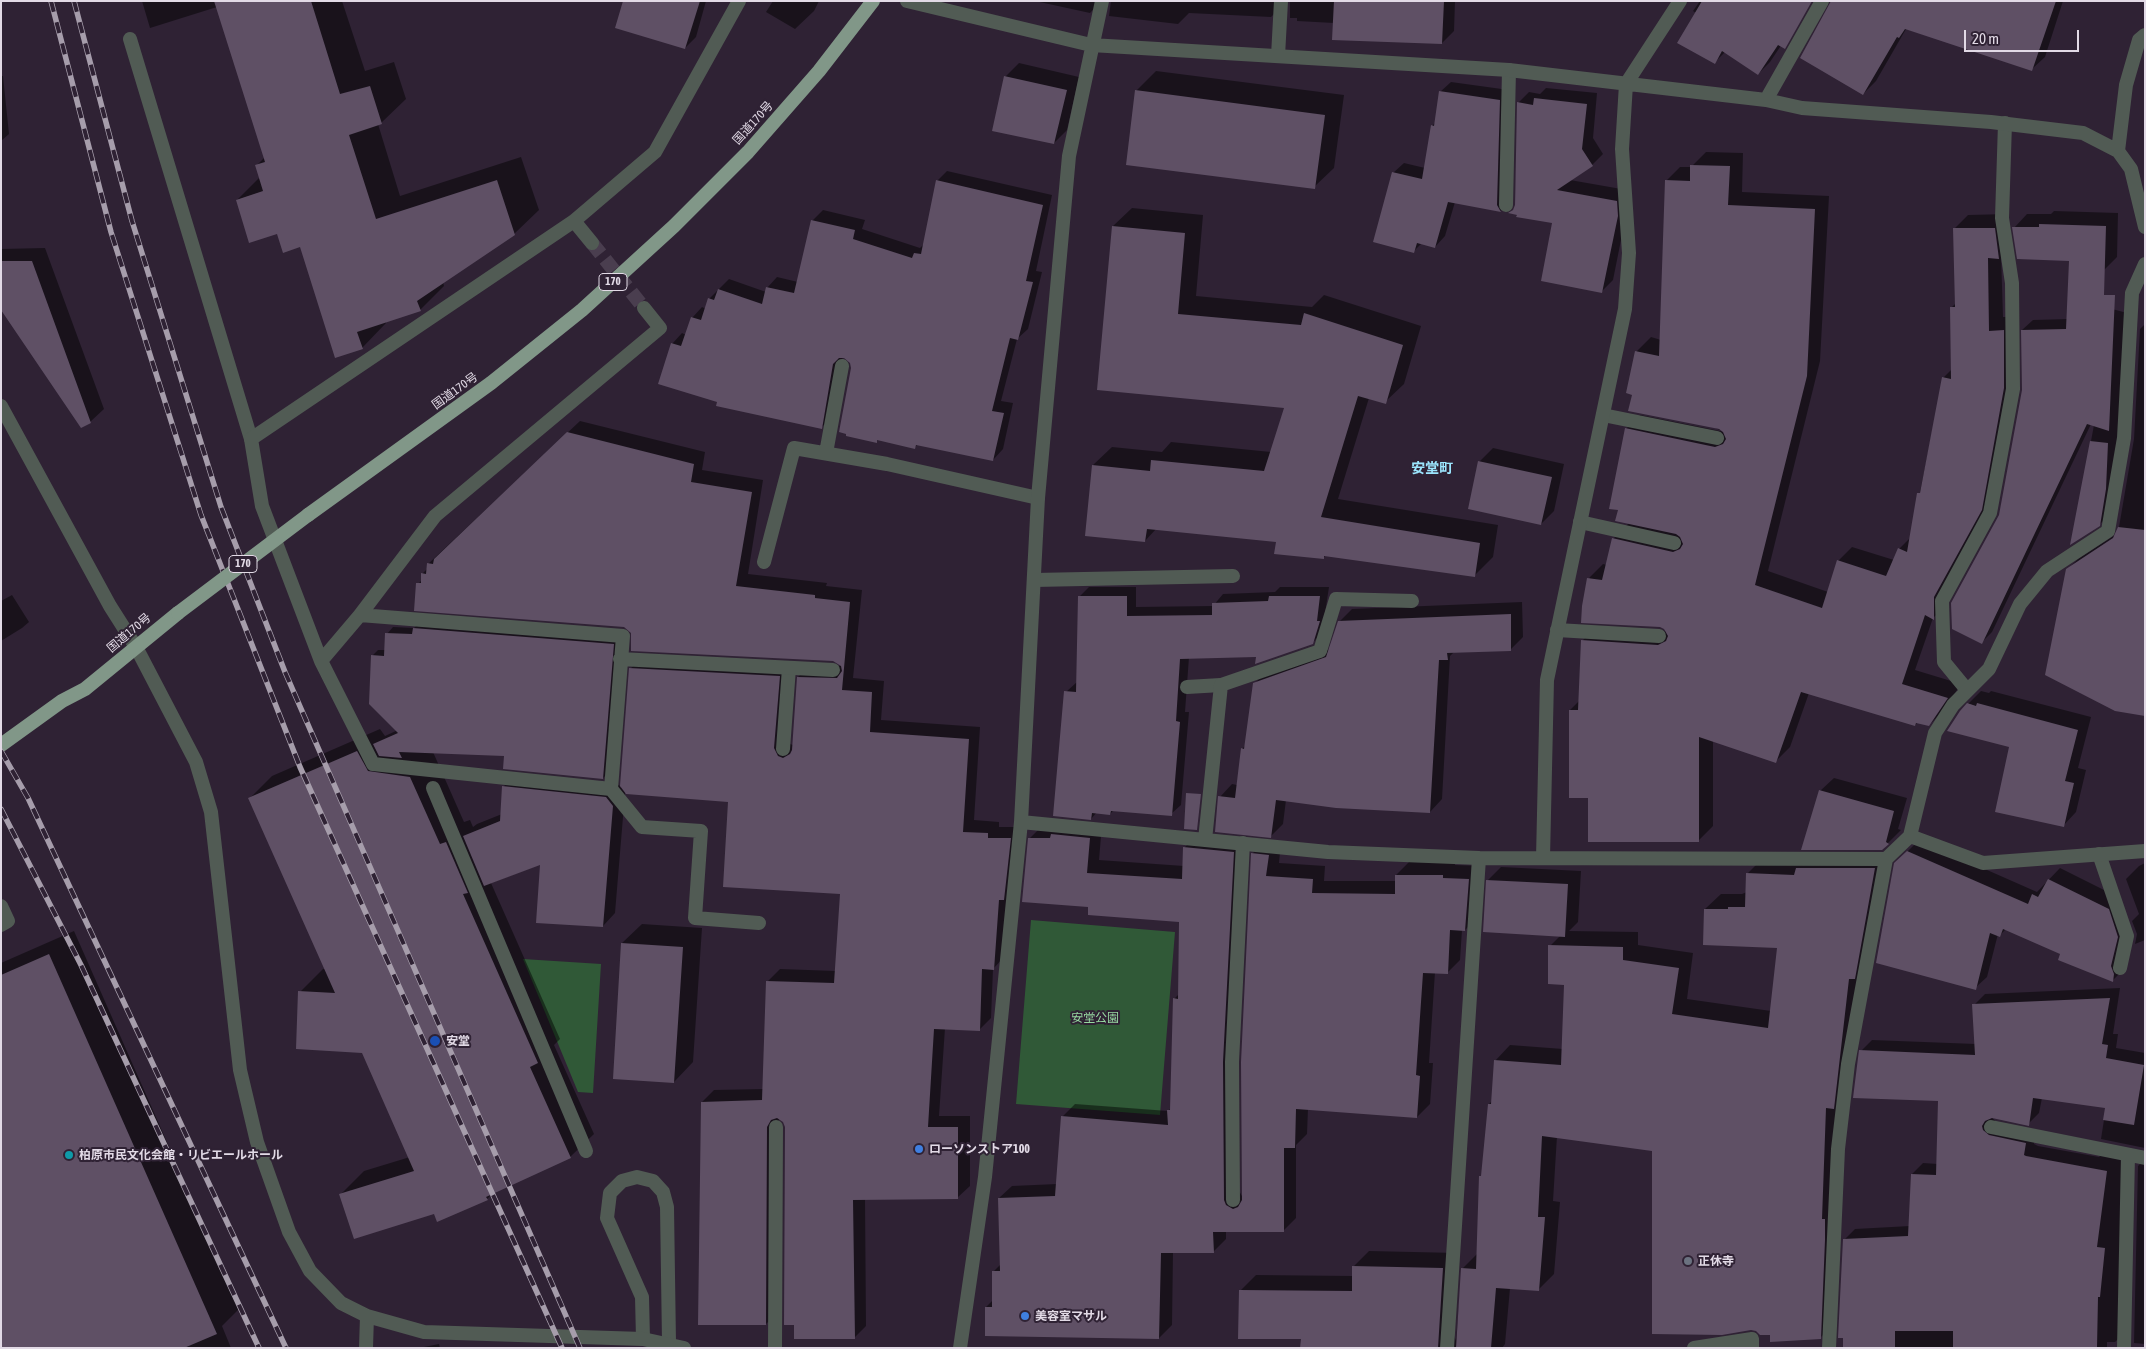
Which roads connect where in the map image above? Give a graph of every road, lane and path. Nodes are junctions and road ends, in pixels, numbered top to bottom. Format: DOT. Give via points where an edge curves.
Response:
graph roads {
  1 [pos="739,1"];
  2 [pos="873,1"];
  3 [pos="907,1"];
  4 [pos="1102,1"];
  5 [pos="1281,1"];
  6 [pos="1680,1"];
  7 [pos="1822,1"];
  8 [pos="2145,35"];
  9 [pos="130,39"];
  10 [pos="1091,45"];
  11 [pos="1278,56"];
  12 [pos="1509,70"];
  13 [pos="1626,84"];
  14 [pos="1766,100"];
  15 [pos="2004,123"];
  16 [pos="2118,151"];
  17 [pos="1506,205"];
  18 [pos="574,221"];
  19 [pos="2145,227"];
  20 [pos="592,243"];
  21 [pos="2145,264"];
  22 [pos="644,308"];
  23 [pos="842,366"];
  24 [pos="1,406"];
  25 [pos="1603,415"];
  26 [pos="1717,438"];
  27 [pos="251,439"];
  28 [pos="826,453"];
  29 [pos="1038,498"];
  30 [pos="1580,522"];
  31 [pos="1674,543"];
  32 [pos="764,562"];
  33 [pos="1233,576"];
  34 [pos="1034,580"];
  35 [pos="1412,601"];
  36 [pos="360,615"];
  37 [pos="1557,630"];
  38 [pos="1659,636"];
  39 [pos="136,647"];
  40 [pos="620,659"];
  41 [pos="322,660"];
  42 [pos="789,668"];
  43 [pos="834,670"];
  44 [pos="1221,685"];
  45 [pos="1187,687"];
  46 [pos="1966,690"];
  47 [pos="1,745"];
  48 [pos="783,749"];
  49 [pos="433,788"];
  50 [pos="611,789"];
  51 [pos="1021,822"];
  52 [pos="1910,836"];
  53 [pos="1205,840"];
  54 [pos="1243,844"];
  55 [pos="2145,851"];
  56 [pos="2099,854"];
  57 [pos="1479,858"];
  58 [pos="1543,858"];
  59 [pos="1886,859"];
  60 [pos="1,906"];
  61 [pos="759,923"];
  62 [pos="1,925"];
  63 [pos="2120,968"];
  64 [pos="776,1126"];
  65 [pos="1991,1127"];
  66 [pos="586,1151"];
  67 [pos="2128,1155"];
  68 [pos="2145,1158"];
  69 [pos="1233,1200"];
  70 [pos="367,1316"];
  71 [pos="643,1339"];
  72 [pos="669,1346"];
  73 [pos="366,1348"];
  74 [pos="684,1348"];
  75 [pos="776,1348"];
  76 [pos="960,1348"];
  77 [pos="1447,1348"];
  78 [pos="1694,1348"];
  79 [pos="1752,1348"];
  80 [pos="1829,1348"];
  81 [pos="2124,1348"];
  1 -- 18 [label="street" via="655,152"];
  2 -- 39 [label="highway, 国道170号 / 170, bridge" via="819,72 748,152 596,297 491,383 308,515"];
  3 -- 10 [label="street"];
  4 -- 10 [label="street"];
  5 -- 11 [label="street"];
  6 -- 13 [label="street"];
  7 -- 14 [label="street"];
  8 -- 16 [label="street" via="2139,40 2126,85"];
  9 -- 27 [label="street"];
  10 -- 11 [label="street"];
  10 -- 29 [label="street" via="1069,156"];
  11 -- 12 [label="street"];
  12 -- 13 [label="street"];
  12 -- 17 [label="street"];
  13 -- 14 [label="street"];
  13 -- 25 [label="street" via="1622,149 1629,253 1625,309"];
  14 -- 15 [label="street" via="1802,108"];
  15 -- 16 [label="street" via="2082,133"];
  15 -- 46 [label="street" via="2002,218 2012,282 2014,389 1990,513 1942,601 1944,662"];
  16 -- 19 [label="street" via="2131,169"];
  18 -- 20 [label="street"];
  18 -- 27 [label="street"];
  21 -- 46 [label="street" via="2132,293 2124,438 2108,531 2047,571 2020,604 1989,669"];
  22 -- 36 [label="street" via="660,328 435,516"];
  23 -- 28 [label="street"];
  24 -- 39 [label="street" via="110,606"];
  25 -- 26 [label="street"];
  25 -- 30 [label="street"];
  27 -- 41 [label="street" via="262,506"];
  28 -- 29 [label="street"];
  28 -- 32 [label="street" via="794,448"];
  29 -- 34 [label="street"];
  30 -- 31 [label="street"];
  30 -- 37 [label="street"];
  33 -- 34 [label="street"];
  34 -- 51 [label="street"];
  35 -- 44 [label="street" via="1336,599 1320,651"];
  36 -- 40 [label="street" via="622,636"];
  36 -- 41 [label="street"];
  37 -- 38 [label="street"];
  37 -- 58 [label="street" via="1547,680"];
  39 -- 47 [label="highway, 国道170号 / 170" via="85,689 62,701"];
  39 -- 70 [label="street" via="196,762 211,812 240,1070 257,1142 289,1232 310,1271 341,1303"];
  40 -- 42 [label="street"];
  40 -- 50 [label="street"];
  41 -- 50 [label="street" via="373,764"];
  42 -- 43 [label="street"];
  42 -- 48 [label="street"];
  44 -- 45 [label="street"];
  44 -- 53 [label="street"];
  46 -- 52 [label="street" via="1953,704 1936,733"];
  49 -- 66 [label="street"];
  50 -- 61 [label="street" via="642,827 701,831 695,918"];
  51 -- 53 [label="street"];
  51 -- 76 [label="street" via="985,1177"];
  52 -- 56 [label="street" via="1983,863"];
  52 -- 59 [label="street"];
  53 -- 54 [label="street"];
  54 -- 57 [label="street" via="1328,852"];
  54 -- 69 [label="street" via="1232,1062"];
  55 -- 56 [label="street"];
  56 -- 63 [label="street" via="2127,936"];
  57 -- 58 [label="street"];
  57 -- 77 [label="street"];
  58 -- 59 [label="street"];
  59 -- 80 [label="street" via="1848,1064 1838,1150"];
  60 -- 62 [label="street" via="8,921"];
  64 -- 75 [label="street"];
  65 -- 67 [label="street"];
  67 -- 68 [label="street"];
  67 -- 81 [label="street"];
  70 -- 71 [label="street" via="424,1332"];
  70 -- 73 [label="street"];
  71 -- 72 [label="street"];
  71 -- 72 [label="street" via="642,1297 607,1218 610,1193 622,1181 637,1177 653,1181 663,1192 667,1207"];
  72 -- 74 [label="street"];
  78 -- 79 [label="street" via="1752,1340"];
}
